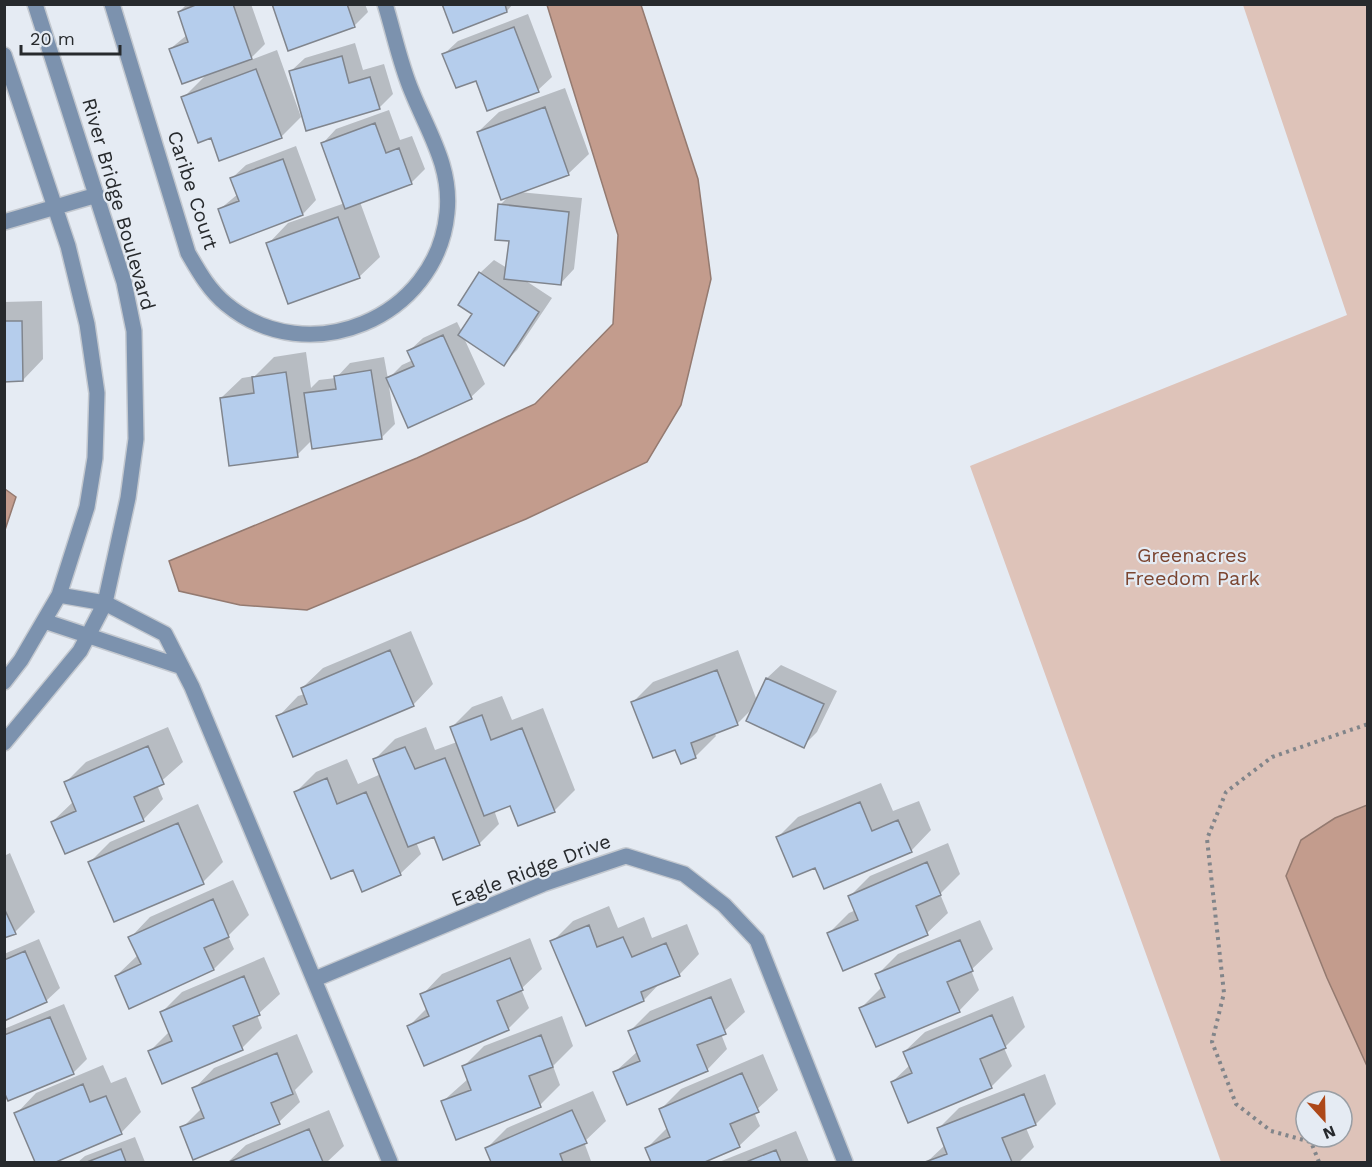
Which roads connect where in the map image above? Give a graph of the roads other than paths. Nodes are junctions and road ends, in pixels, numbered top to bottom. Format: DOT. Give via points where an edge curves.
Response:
graph roads {
  1 [pos="35,4"];
  2 [pos="112,4"];
  3 [pos="385,4"];
  4 [pos="4,55"];
  5 [pos="97,195"];
  6 [pos="56,207"];
  7 [pos="4,222"];
  8 [pos="59,595"];
  9 [pos="105,603"];
  10 [pos="44,621"];
  11 [pos="88,634"];
  12 [pos="182,667"];
  13 [pos="4,682"];
  14 [pos="4,743"];
  15 [pos="315,979"];
  16 [pos="390,1162"];
  17 [pos="845,1162"];
  1 -- 5 [label="street, River Bridge Boulevard"];
  2 -- 3 [label="street, Caribe Court" via="188,253 198,270 209,287 247,318 293,333 317,335 364,325 398,304 421,280 443,237 448,189 444,165 411,90"];
  4 -- 6 [label="street"];
  5 -- 6 [label="street"];
  5 -- 9 [label="street, River Bridge Boulevard" via="132,321 137,404 128,498"];
  6 -- 7 [label="street"];
  6 -- 8 [label="street" via="87,324 97,393 95,458 87,507"];
  8 -- 9 [label="street"];
  8 -- 10 [label="street"];
  9 -- 11 [label="street, River Bridge Boulevard"];
  9 -- 12 [label="street" via="165,634"];
  10 -- 11 [label="street"];
  10 -- 13 [label="street"];
  11 -- 12 [label="street"];
  11 -- 14 [label="street, River Bridge Boulevard" via="80,651"];
  12 -- 15 [label="street"];
  15 -- 16 [label="street"];
  15 -- 17 [label="street, Eagle Ridge Drive" via="543,884 626,856 684,874 724,905 757,939"];
}
